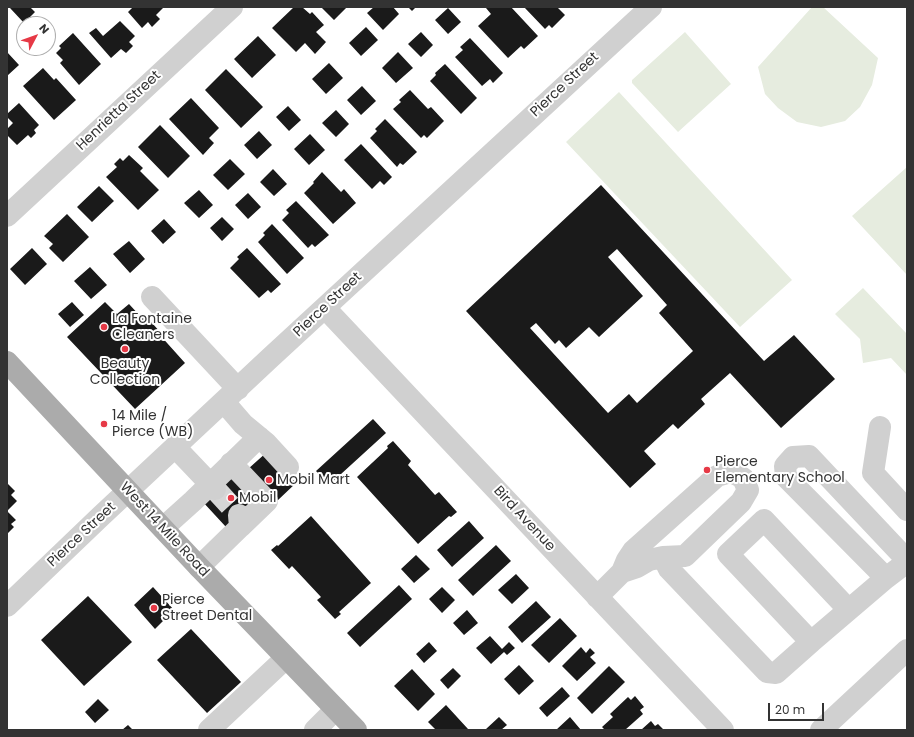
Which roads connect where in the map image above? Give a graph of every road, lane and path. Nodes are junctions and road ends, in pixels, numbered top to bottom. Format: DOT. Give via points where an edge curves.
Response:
graph roads {
  1 [pos="232,7"];
  2 [pos="651,7"];
  3 [pos="7,216"];
  4 [pos="152,297"];
  5 [pos="325,308"];
  6 [pos="7,362"];
  7 [pos="231,395"];
  8 [pos="880,427"];
  9 [pos="259,437"];
  10 [pos="175,447"];
  11 [pos="231,463"];
  12 [pos="288,467"];
  13 [pos="213,486"];
  14 [pos="129,492"];
  15 [pos="907,510"];
  16 [pos="163,528"];
  17 [pos="662,556"];
  18 [pos="907,561"];
  19 [pos="199,567"];
  20 [pos="622,572"];
  21 [pos="886,578"];
  22 [pos="597,597"];
  23 [pos="7,606"];
  24 [pos="848,609"];
  25 [pos="811,642"];
  26 [pos="907,650"];
  27 [pos="286,658"];
  28 [pos="336,709"];
  29 [pos="209,730"];
  30 [pos="315,730"];
  31 [pos="356,730"];
  32 [pos="723,730"];
  33 [pos="821,730"];
  1 -- 3 [label="street, Henrietta Street"];
  2 -- 5 [label="street, Pierce Street"];
  4 -- 7 [label="street"];
  5 -- 7 [label="street, Pierce Street"];
  5 -- 22 [label="street, Bird Avenue"];
  6 -- 14 [label="main road, West 14 Mile Road"];
  7 -- 9 [label="street" via="243,424"];
  7 -- 10 [label="street, Pierce Street"];
  8 -- 15 [label="street" via="873,473"];
  9 -- 11 [label="street"];
  9 -- 12 [label="street"];
  10 -- 13 [label="street"];
  10 -- 14 [label="street, Pierce Street"];
  11 -- 13 [label="street"];
  11 -- 19 [label="street" via="267,501 240,521"];
  13 -- 16 [label="street"];
  14 -- 16 [label="main road, West 14 Mile Road"];
  14 -- 23 [label="street, Pierce Street"];
  16 -- 19 [label="main road, West 14 Mile Road"];
  17 -- 20 [label="street"];
  17 -- 20 [label="street" via="685,556 741,502 748,490 744,478 731,472 717,476 633,551"];
  17 -- 25 [label="street" via="669,569 767,672 776,673"];
  18 -- 21 [label="street"];
  18 -- 21 [label="street" via="809,456 793,457 785,466 786,478"];
  19 -- 27 [label="main road, West 14 Mile Road"];
  20 -- 22 [label="street"];
  21 -- 24 [label="street"];
  22 -- 32 [label="street, Bird Avenue"];
  24 -- 25 [label="street"];
  24 -- 25 [label="street" via="764,520 728,554"];
  26 -- 33 [label="street"];
  27 -- 28 [label="main road, West 14 Mile Road"];
  27 -- 29 [label="street"];
  28 -- 30 [label="street"];
  28 -- 31 [label="main road, West 14 Mile Road"];
}
